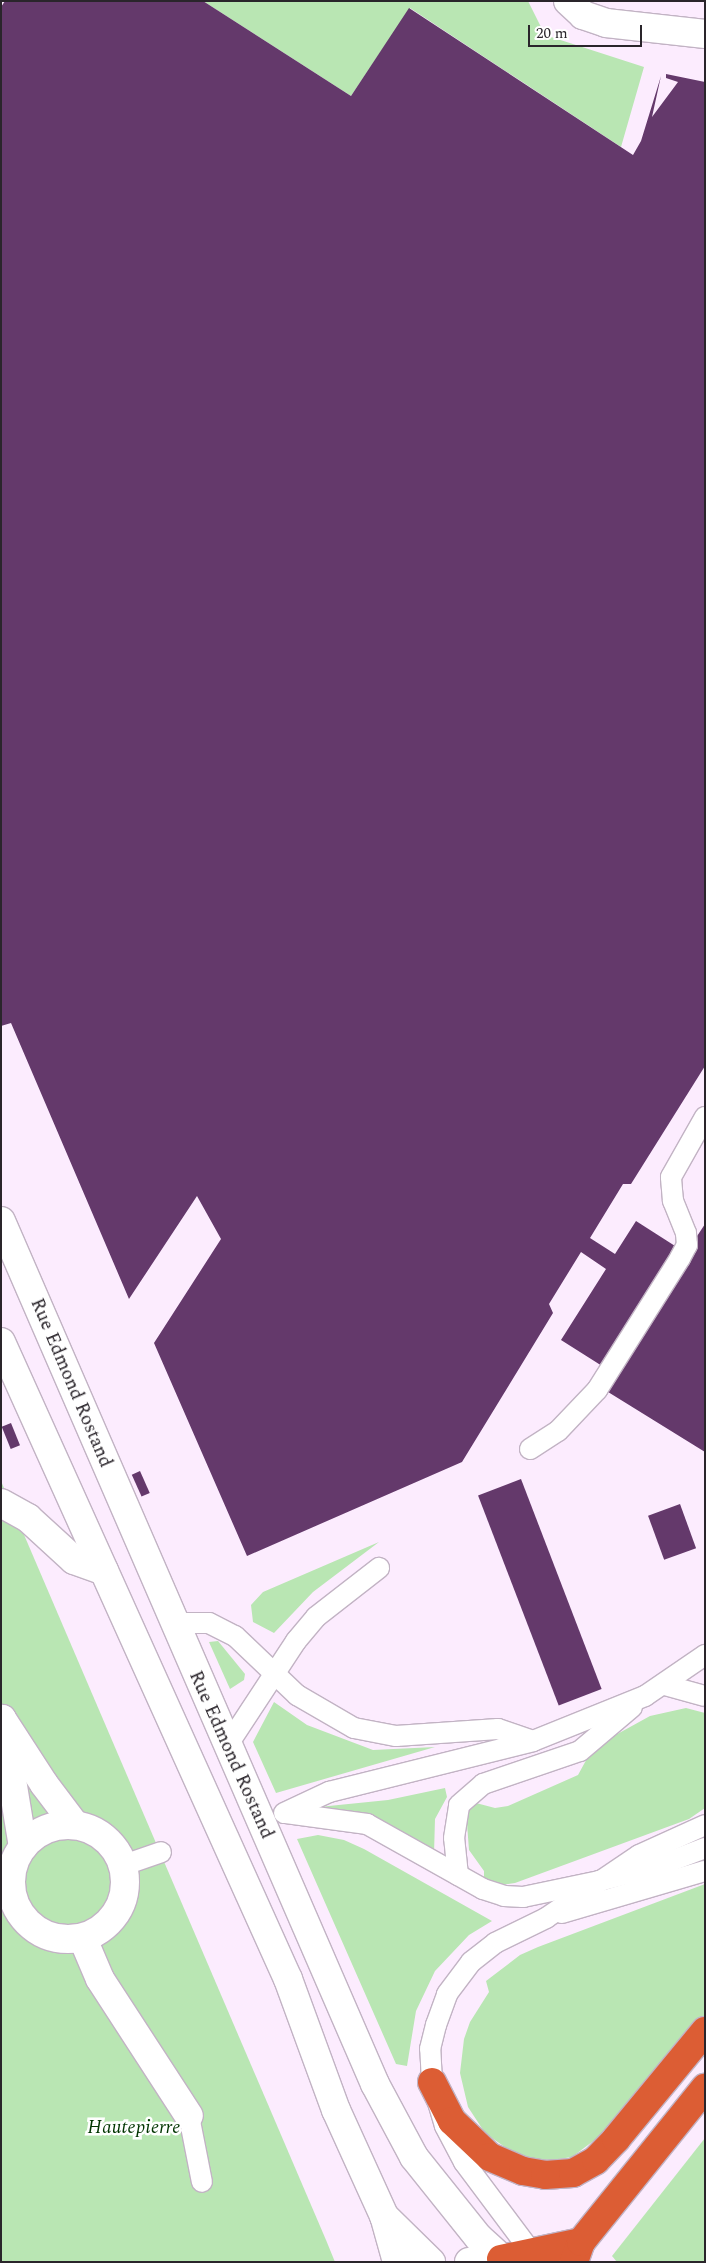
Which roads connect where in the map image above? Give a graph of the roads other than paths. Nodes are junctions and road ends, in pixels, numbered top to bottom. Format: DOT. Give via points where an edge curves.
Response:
graph roads {
  1 [pos="575,8"];
  2 [pos="705,34"];
  3 [pos="705,1117"];
  4 [pos="1,1221"];
  5 [pos="1,1342"];
  6 [pos="530,1449"];
  7 [pos="1,1503"];
  8 [pos="378,1568"];
  9 [pos="104,1571"];
  10 [pos="174,1623"];
  11 [pos="705,1656"];
  12 [pos="275,1676"];
  13 [pos="665,1686"];
  14 [pos="645,1696"];
  15 [pos="705,1696"];
  16 [pos="2,1718"];
  17 [pos="533,1741"];
  18 [pos="227,1746"];
  19 [pos="75,1825"];
  20 [pos="705,1825"];
  21 [pos="23,1847"];
  22 [pos="705,1848"];
  23 [pos="161,1852"];
  24 [pos="124,1865"];
  25 [pos="705,1871"];
  26 [pos="458,1875"];
  27 [pos="599,1881"];
  28 [pos="546,1918"];
  29 [pos="84,1939"];
  30 [pos="705,2032"];
  31 [pos="432,2082"];
  32 [pos="705,2088"];
  33 [pos="189,2116"];
  34 [pos="202,2182"];
  35 [pos="384,2216"];
  36 [pos="578,2252"];
  37 [pos="535,2257"];
  38 [pos="503,2261"];
  39 [pos="397,2262"];
  40 [pos="431,2262"];
  41 [pos="469,2262"];
  1 -- 2 [label="street" via="606,23"];
  3 -- 6 [label="lane" via="671,1177 673,1201 686,1232 686,1245 680,1258 597,1390 571,1420"];
  4 -- 10 [label="street, Rue Edmond Rostand"];
  5 -- 9 [label="street, Rue Edmond Rostand"];
  7 -- 9 [label="street" via="28,1518 74,1560"];
  8 -- 12 [label="lane" via="316,1617 296,1641"];
  9 -- 35 [label="street, Rue Edmond Rostand" via="284,1970 336,2110"];
  10 -- 12 [label="lane" via="209,1623 236,1636"];
  10 -- 18 [label="street, Rue Edmond Rostand"];
  11 -- 13 [label="lane"];
  12 -- 17 [label="lane" via="297,1695 354,1728 374,1734 396,1736 498,1729"];
  12 -- 18 [label="lane"];
  13 -- 14 [label="lane"];
  13 -- 15 [label="lane"];
  14 -- 17 [label="lane"];
  14 -- 26 [label="lane" via="580,1751 483,1784 459,1804 454,1838"];
  16 -- 19 [label="street" via="44,1784"];
  16 -- 21 [label="street" via="16,1820"];
  17 -- 26 [label="lane" via="329,1792 284,1813 367,1824"];
  18 -- 38 [label="street, Rue Edmond Rostand" via="396,2125 414,2157 445,2198"];
  19 -- 21 [label="street" via="56,1826 37,1834"];
  19 -- 24 [label="street" via="95,1831 110,1843"];
  20 -- 27 [label="lane" via="639,1855"];
  21 -- 29 [label="street" via="14,1864 10,1883 14,1901 23,1918 37,1931 55,1939 70,1942"];
  22 -- 27 [label="lane" via="658,1866"];
  23 -- 24 [label="lane"];
  24 -- 29 [label="street" via="125,1894 118,1911 107,1925"];
  25 -- 28 [label="lane"];
  26 -- 27 [label="lane" via="483,1889 504,1896 523,1897"];
  27 -- 28 [label="lane"];
  28 -- 31 [label="lane" via="495,1943 470,1962 447,1994 430,2049"];
  29 -- 33 [label="street" via="100,1979"];
  30 -- 31 [label="highway" via="610,2146 596,2160 573,2173 538,2174 490,2157 452,2121"];
  31 -- 37 [label="lane" via="445,2126 464,2162"];
  32 -- 36 [label="highway"];
  33 -- 34 [label="lane"];
  35 -- 39 [label="street"];
  35 -- 40 [label="street, Rue Edmond Rostand"];
  36 -- 37 [label="highway"];
  37 -- 38 [label="highway"];
  38 -- 41 [label="street"];
}
